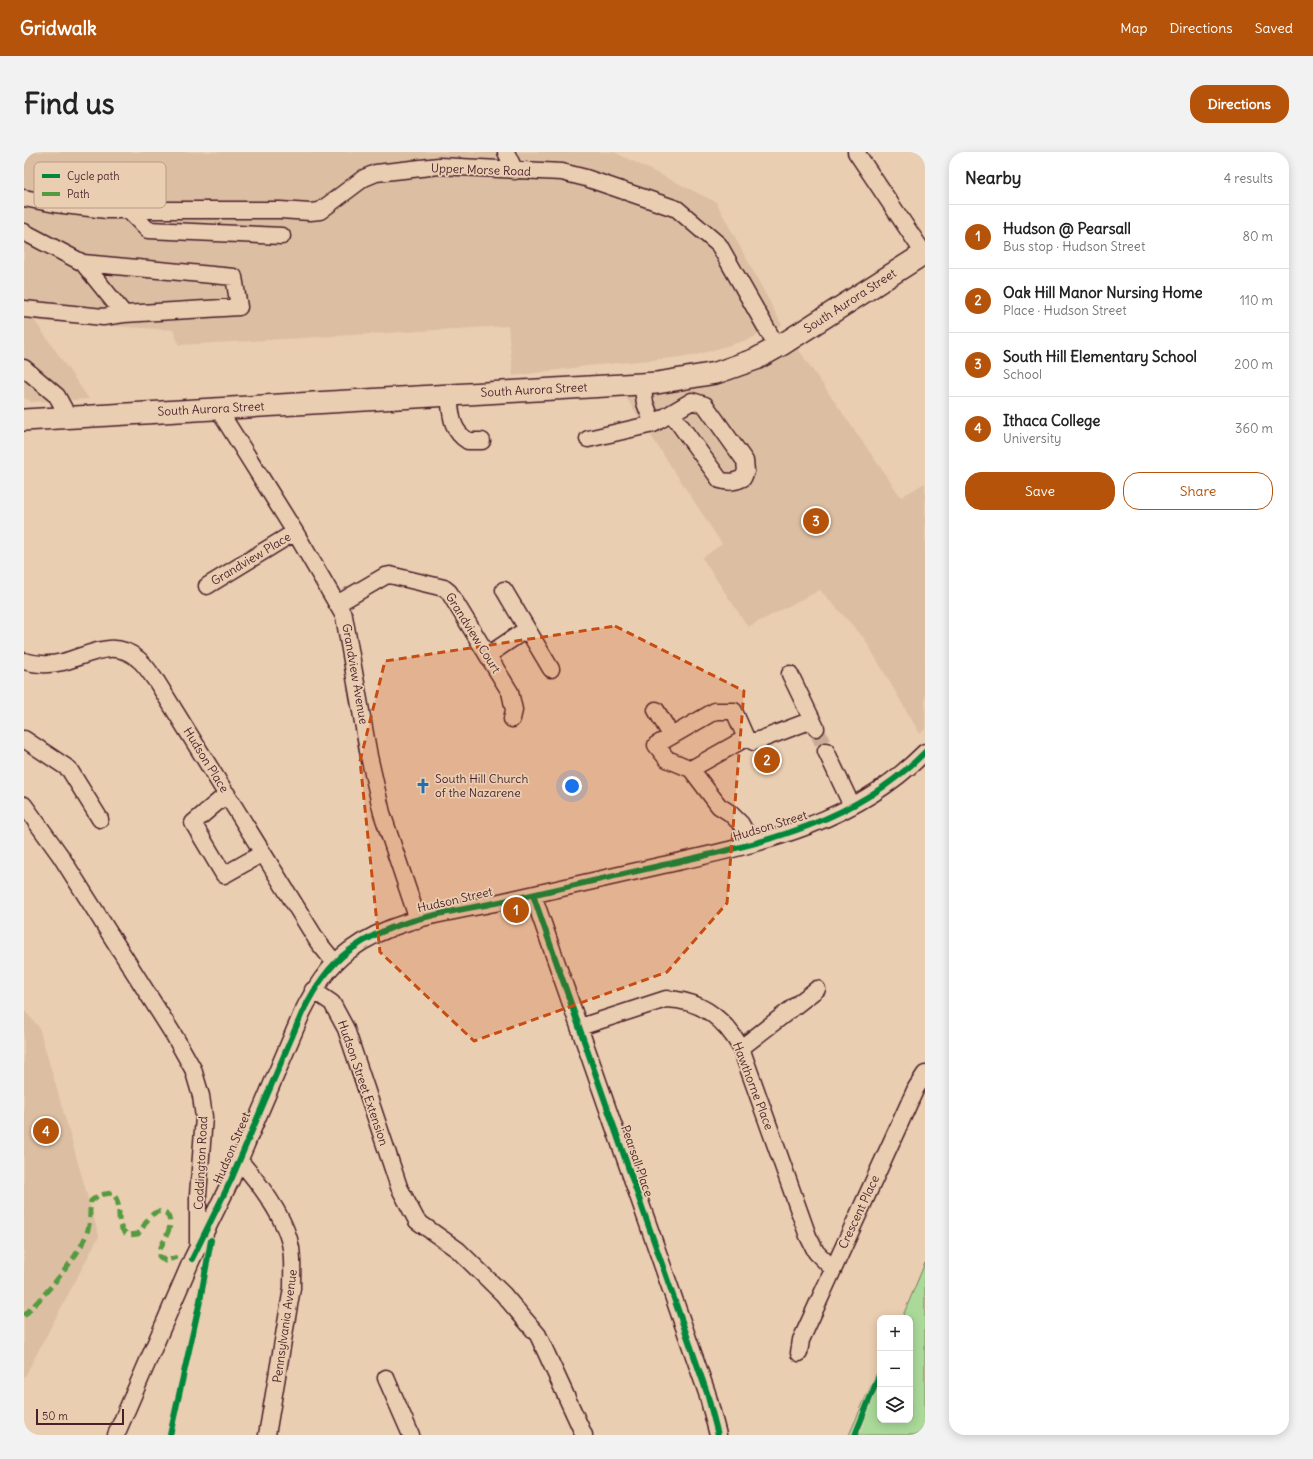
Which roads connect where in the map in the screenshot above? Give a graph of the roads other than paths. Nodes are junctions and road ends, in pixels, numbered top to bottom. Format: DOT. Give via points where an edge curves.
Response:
graph roads {
  1 [pos="507,152"];
  2 [pos="856,152"];
  3 [pos="515,171"];
  4 [pos="24,198"];
  5 [pos="34,200"];
  6 [pos="90,208"];
  7 [pos="128,210"];
  8 [pos="24,232"];
  9 [pos="282,236"];
  10 [pos="925,254"];
  11 [pos="83,263"];
  12 [pos="24,309"];
  13 [pos="124,314"];
  14 [pos="777,347"];
  15 [pos="24,368"];
  16 [pos="642,384"];
  17 [pos="449,395"];
  18 [pos="218,409"];
  19 [pos="672,414"];
  20 [pos="69,418"];
  21 [pos="24,420"];
  22 [pos="653,424"];
  23 [pos="588,439"];
  24 [pos="482,441"];
  25 [pos="295,532"];
  26 [pos="207,586"];
  27 [pos="504,590"];
  28 [pos="337,604"];
  29 [pos="527,629"];
  30 [pos="488,655"];
  31 [pos="24,661"];
  32 [pos="551,669"];
  33 [pos="790,674"];
  34 [pos="656,710"];
  35 [pos="512,719"];
  36 [pos="671,735"];
  37 [pos="24,738"];
  38 [pos="746,738"];
  39 [pos="826,752"];
  40 [pos="925,752"];
  41 [pos="691,769"];
  42 [pos="227,794"];
  43 [pos="24,806"];
  44 [pos="852,806"];
  45 [pos="100,819"];
  46 [pos="752,844"];
  47 [pos="263,853"];
  48 [pos="533,895"];
  49 [pos="418,920"];
  50 [pos="335,963"];
  51 [pos="817,989"];
  52 [pos="313,990"];
  53 [pos="580,1028"];
  54 [pos="741,1048"];
  55 [pos="925,1074"];
  56 [pos="239,1160"];
  57 [pos="198,1248"];
  58 [pos="833,1269"];
  59 [pos="799,1353"];
  60 [pos="386,1378"];
  61 [pos="276,1395"];
  62 [pos="116,1435"];
  63 [pos="267,1435"];
  64 [pos="278,1435"];
  65 [pos="411,1435"];
  66 [pos="584,1435"];
  67 [pos="718,1435"];
  1 -- 3 [label="street"];
  2 -- 10 [label="street"];
  3 -- 7 [label="street, Upper Morse Road" via="439,166 376,172 320,211"];
  3 -- 14 [label="street, Upper Morse Road" via="562,172 677,209 719,246"];
  4 -- 5 [label="street, Upper Morse Road"];
  6 -- 7 [label="street, Upper Morse Road"];
  7 -- 9 [label="street" via="148,230"];
  8 -- 11 [label="street"];
  10 -- 14 [label="main road, South Aurora Street"];
  11 -- 13 [label="street"];
  11 -- 13 [label="street" via="234,277 239,307"];
  12 -- 13 [label="street" via="102,317"];
  14 -- 16 [label="main road, South Aurora Street" via="716,373"];
  15 -- 20 [label="street" via="57,396"];
  16 -- 17 [label="main road, South Aurora Street"];
  16 -- 22 [label="street" via="645,403"];
  17 -- 18 [label="main road, South Aurora Street"];
  17 -- 24 [label="street" via="456,431 468,441"];
  18 -- 20 [label="main road, South Aurora Street"];
  18 -- 25 [label="street, Grandview Avenue"];
  19 -- 19 [label="street" via="692,401 705,405 745,461 746,472 743,478 736,482 720,480"];
  19 -- 22 [label="street"];
  20 -- 21 [label="main road, South Aurora Street"];
  22 -- 23 [label="street"];
  25 -- 26 [label="street, Grandview Place"];
  25 -- 28 [label="street, Grandview Avenue"];
  27 -- 29 [label="street"];
  28 -- 30 [label="street, Grandview Court" via="390,575 444,588"];
  28 -- 49 [label="street, Grandview Avenue" via="347,627 369,756 382,813"];
  29 -- 30 [label="street"];
  29 -- 32 [label="street"];
  30 -- 35 [label="street, Grandview Court" via="510,692 514,710"];
  31 -- 42 [label="street, Hudson Place" via="53,664 103,648 114,648 129,653 138,659 158,682"];
  33 -- 38 [label="street" via="814,724 754,742"];
  34 -- 36 [label="street"];
  36 -- 38 [label="street" via="715,711 728,711 734,712"];
  36 -- 41 [label="street" via="656,745 667,759"];
  37 -- 45 [label="street" via="69,769"];
  38 -- 41 [label="street"];
  39 -- 44 [label="street"];
  40 -- 44 [label="street, Hudson Street" via="875,794"];
  41 -- 46 [label="street" via="719,806 741,824"];
  42 -- 47 [label="street, Hudson Place"];
  42 -- 47 [label="street" via="192,823 224,874"];
  43 -- 57 [label="street, Coddington Road" via="60,854 193,1069 204,1117 198,1195"];
  44 -- 46 [label="street, Hudson Street" via="798,830"];
  46 -- 48 [label="street, Hudson Street"];
  47 -- 50 [label="street, Hudson Place" via="318,942"];
  48 -- 49 [label="street, Hudson Street"];
  48 -- 53 [label="street, Pearsall Place"];
  49 -- 50 [label="street, Hudson Street" via="367,939"];
  50 -- 52 [label="street, Hudson Street"];
  51 -- 54 [label="street"];
  52 -- 56 [label="street, Hudson Street"];
  52 -- 66 [label="street, Hudson Street Extension" via="332,1003 346,1028 399,1187 417,1221 458,1250 503,1294 538,1335"];
  53 -- 54 [label="street, Hawthorne Place" via="654,1002 678,1000 693,1003 714,1016 727,1028"];
  53 -- 67 [label="street, Pearsall Place" via="706,1393"];
  54 -- 58 [label="street, Hawthorne Place" via="808,1236 816,1252"];
  55 -- 58 [label="street, Crescent Place"];
  56 -- 57 [label="street, Hudson Street"];
  56 -- 61 [label="street, Pennsylvania Avenue" via="278,1214 287,1231 291,1247 292,1288"];
  57 -- 62 [label="street, Coddington Road"];
  58 -- 59 [label="street, Crescent Place" via="801,1340"];
  60 -- 65 [label="street"];
  61 -- 63 [label="street, Pennsylvania Avenue"];
  61 -- 64 [label="street"];
}
